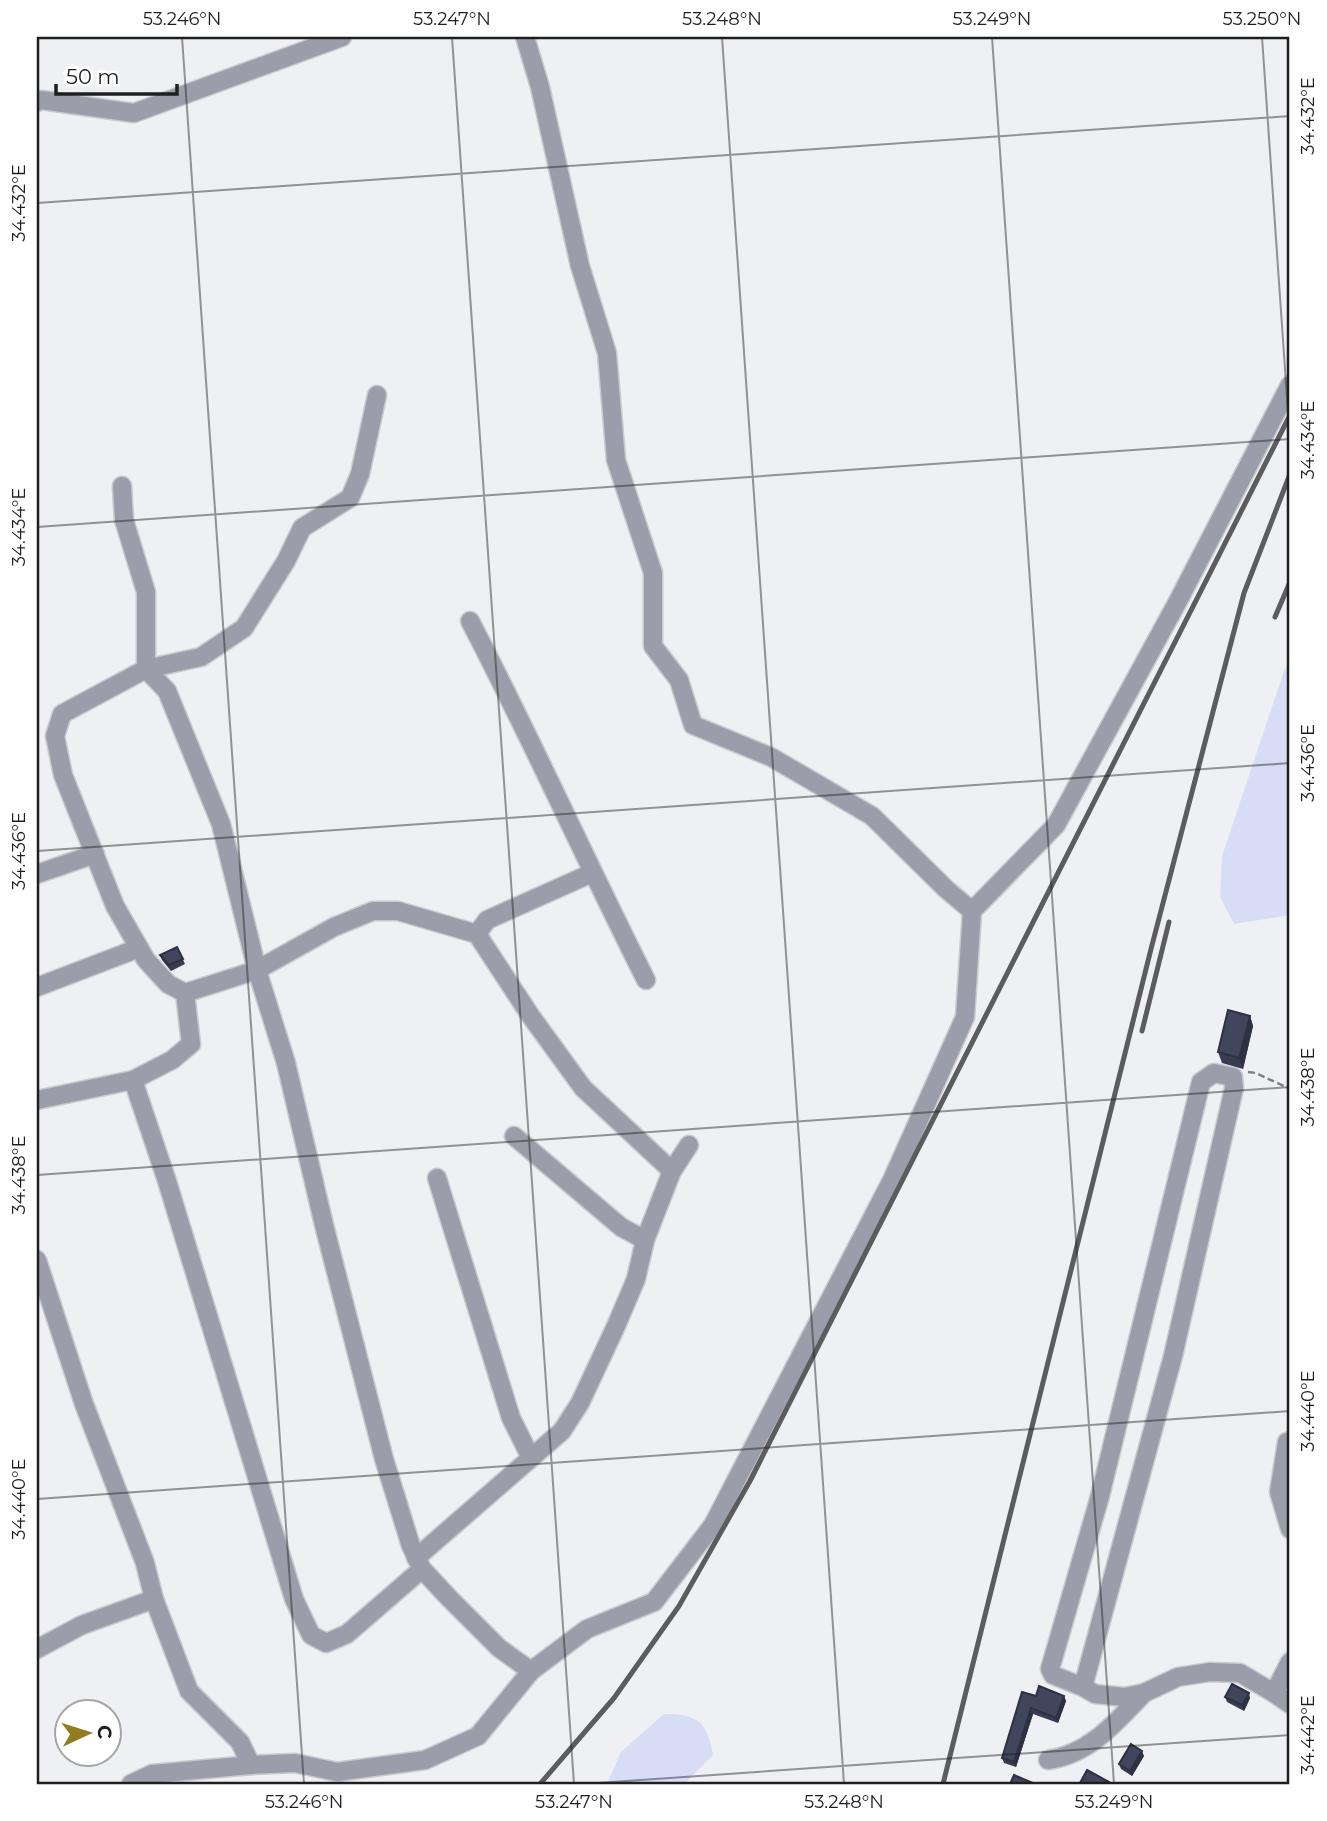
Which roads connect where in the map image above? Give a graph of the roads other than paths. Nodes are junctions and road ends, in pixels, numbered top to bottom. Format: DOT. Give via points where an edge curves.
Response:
graph roads {
  1 [pos="342,37"];
  2 [pos="524,37"];
  3 [pos="37,102"];
  4 [pos="1290,385"];
  5 [pos="377,394"];
  6 [pos="122,486"];
  7 [pos="470,621"];
  8 [pos="146,669"];
  9 [pos="95,853"];
  10 [pos="592,873"];
  11 [pos="37,874"];
  12 [pos="972,911"];
  13 [pos="477,934"];
  14 [pos="139,948"];
  15 [pos="257,970"];
  16 [pos="646,980"];
  17 [pos="37,987"];
  18 [pos="185,993"];
  19 [pos="133,1080"];
  20 [pos="37,1100"];
  21 [pos="514,1136"];
  22 [pos="689,1145"];
  23 [pos="672,1171"];
  24 [pos="437,1178"];
  25 [pos="645,1240"];
  26 [pos="37,1260"];
  27 [pos="1290,1441"];
  28 [pos="531,1458"];
  29 [pos="1290,1529"];
  30 [pos="419,1563"];
  31 [pos="154,1599"];
  32 [pos="37,1650"];
  33 [pos="1290,1662"];
  34 [pos="531,1671"];
  35 [pos="1083,1687"];
  36 [pos="1144,1693"];
  37 [pos="1274,1693"];
  38 [pos="1290,1704"];
  39 [pos="1048,1760"];
  40 [pos="251,1765"];
  41 [pos="131,1784"];
  1 -- 3 [label="street" via="134,113"];
  2 -- 12 [label="street" via="540,87 580,266 607,352 616,460 653,573 653,646 679,680 693,725 771,757 872,816"];
  4 -- 12 [label="street" via="1056,825"];
  5 -- 8 [label="street" via="360,474 350,498 302,528 244,628 201,657"];
  6 -- 8 [label="street" via="124,520 146,593"];
  7 -- 10 [label="street"];
  8 -- 9 [label="street" via="62,714 55,736 63,775"];
  8 -- 15 [label="street" via="167,691 221,824"];
  9 -- 11 [label="street"];
  9 -- 14 [label="street" via="114,906"];
  10 -- 13 [label="street" via="487,920"];
  10 -- 16 [label="street"];
  12 -- 34 [label="street" via="965,1017 892,1180 713,1525 654,1602 587,1629"];
  13 -- 15 [label="street" via="398,911 373,911"];
  13 -- 23 [label="street" via="583,1088"];
  14 -- 17 [label="street"];
  14 -- 18 [label="street" via="168,984"];
  15 -- 18 [label="street"];
  15 -- 30 [label="street" via="286,1063 384,1459"];
  18 -- 19 [label="street" via="191,1045"];
  19 -- 20 [label="street"];
  19 -- 30 [label="street" via="294,1599 311,1635 326,1643 347,1634"];
  21 -- 25 [label="street" via="621,1227"];
  22 -- 23 [label="street"];
  23 -- 25 [label="street"];
  24 -- 28 [label="street" via="511,1419"];
  25 -- 28 [label="street" via="636,1279 580,1403 562,1432"];
  26 -- 31 [label="street"];
  27 -- 29 [label="street" via="1279,1492"];
  28 -- 30 [label="street"];
  30 -- 34 [label="street" via="499,1648"];
  31 -- 32 [label="street" via="82,1625"];
  31 -- 40 [label="street" via="188,1691 240,1742"];
  33 -- 37 [label="street"];
  34 -- 40 [label="street" via="478,1736 425,1760 337,1772 295,1763"];
  35 -- 35 [label="street" via="1173,1356 1233,1077 1214,1073 1201,1082 1100,1496 1049,1669"];
  35 -- 36 [label="street" via="1095,1694 1124,1697"];
  36 -- 37 [label="street" via="1178,1677 1210,1672 1240,1673"];
  36 -- 39 [label="street" via="1102,1737 1065,1757"];
  37 -- 38 [label="street"];
  40 -- 41 [label="street" via="152,1774"];
}
